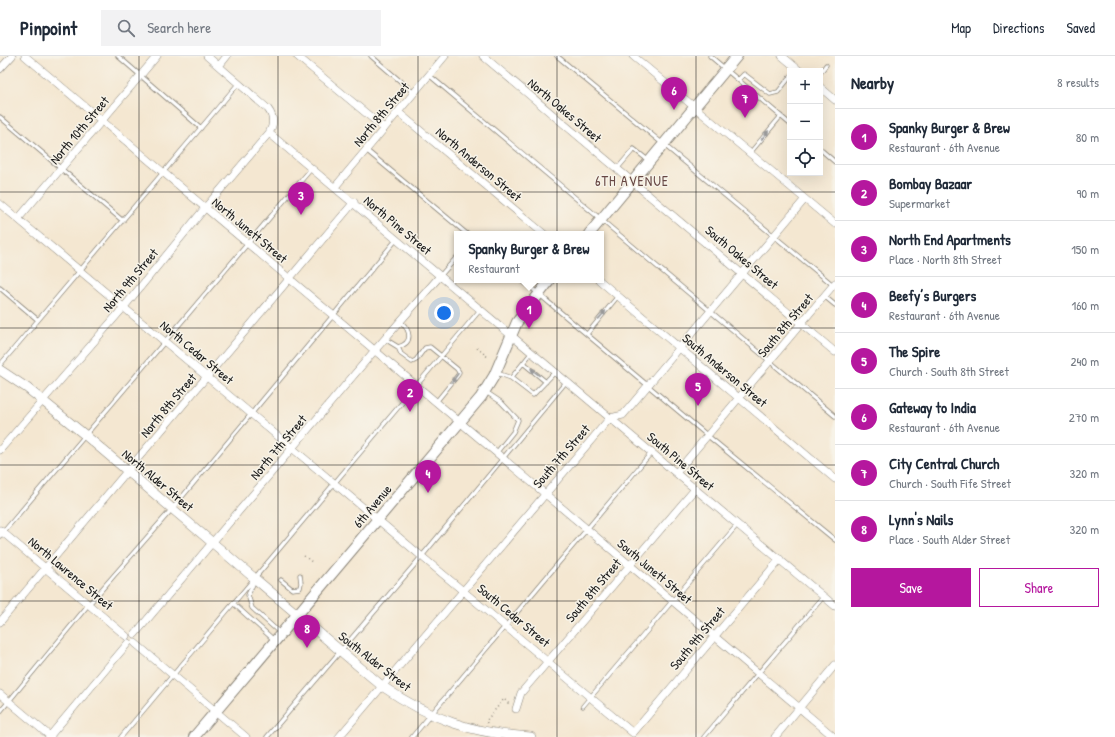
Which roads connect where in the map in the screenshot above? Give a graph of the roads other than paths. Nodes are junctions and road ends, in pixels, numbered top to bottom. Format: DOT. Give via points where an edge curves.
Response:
graph roads {
  1 [pos="12,56"];
  2 [pos="25,56"];
  3 [pos="118,56"];
  4 [pos="157,56"];
  5 [pos="207,56"];
  6 [pos="227,56"];
  7 [pos="297,56"];
  8 [pos="371,56"];
  9 [pos="445,56"];
  10 [pos="483,56"];
  11 [pos="557,56"];
  12 [pos="633,56"];
  13 [pos="710,56"];
  14 [pos="737,56"];
  15 [pos="782,56"];
  16 [pos="826,65"];
  17 [pos="219,66"];
  18 [pos="795,68"];
  19 [pos="0,69"];
  20 [pos="823,69"];
  21 [pos="726,70"];
  22 [pos="429,75"];
  23 [pos="140,76"];
  24 [pos="738,80"];
  25 [pos="787,81"];
  26 [pos="239,83"];
  27 [pos="823,90"];
  28 [pos="414,92"];
  29 [pos="835,100"];
  30 [pos="694,108"];
  31 [pos="398,112"];
  32 [pos="781,116"];
  33 [pos="0,117"];
  34 [pos="102,121"];
  35 [pos="787,121"];
  36 [pos="201,128"];
  37 [pos="384,128"];
  38 [pos="270,133"];
  39 [pos="664,145"];
  40 [pos="366,150"];
  41 [pos="823,152"];
  42 [pos="750,153"];
  43 [pos="649,161"];
  44 [pos="835,162"];
  45 [pos="312,168"];
  46 [pos="61,169"];
  47 [pos="617,169"];
  48 [pos="164,173"];
  49 [pos="632,182"];
  50 [pos="335,187"];
  51 [pos="805,199"];
  52 [pos="354,202"];
  53 [pos="0,204"];
  54 [pos="205,208"];
  55 [pos="18,219"];
  56 [pos="601,219"];
  57 [pos="123,221"];
  58 [pos="835,224"];
  59 [pos="463,231"];
  60 [pos="540,231"];
  61 [pos="591,231"];
  62 [pos="774,236"];
  63 [pos="397,239"];
  64 [pos="248,244"];
  65 [pos="454,260"];
  66 [pos="80,271"];
  67 [pos="742,273"];
  68 [pos="440,276"];
  69 [pos="290,279"];
  70 [pos="526,283"];
  71 [pos="548,283"];
  72 [pos="603,283"];
  73 [pos="834,284"];
  74 [pos="0,288"];
  75 [pos="539,294"];
  76 [pos="618,296"];
  77 [pos="824,296"];
  78 [pos="835,305"];
  79 [pos="124,307"];
  80 [pos="481,309"];
  81 [pos="711,311"];
  82 [pos="333,315"];
  83 [pos="38,320"];
  84 [pos="400,321"];
  85 [pos="802,323"];
  86 [pos="586,334"];
  87 [pos="511,335"];
  88 [pos="385,338"];
  89 [pos="165,341"];
  90 [pos="398,347"];
  91 [pos="680,348"];
  92 [pos="375,350"];
  93 [pos="532,352"];
  94 [pos="835,352"];
  95 [pos="442,356"];
  96 [pos="770,361"];
  97 [pos="523,363"];
  98 [pos="0,365"];
  99 [pos="0,370"];
  100 [pos="496,372"];
  101 [pos="555,372"];
  102 [pos="207,376"];
  103 [pos="511,378"];
  104 [pos="567,381"];
  105 [pos="546,382"];
  106 [pos="648,385"];
  107 [pos="417,386"];
  108 [pos="485,391"];
  109 [pos="740,398"];
  110 [pos="43,401"];
  111 [pos="436,402"];
  112 [pos="252,413"];
  113 [pos="835,416"];
  114 [pos="610,418"];
  115 [pos="460,422"];
  116 [pos="85,435"];
  117 [pos="708,436"];
  118 [pos="292,448"];
  119 [pos="0,450"];
  120 [pos="496,453"];
  121 [pos="651,453"];
  122 [pos="503,458"];
  123 [pos="128,472"];
  124 [pos="676,473"];
  125 [pos="835,478"];
  126 [pos="335,483"];
  127 [pos="695,489"];
  128 [pos="545,493"];
  129 [pos="172,509"];
  130 [pos="378,519"];
  131 [pos="738,524"];
  132 [pos="588,529"];
  133 [pos="1,533"];
  134 [pos="835,540"];
  135 [pos="212,543"];
  136 [pos="422,556"];
  137 [pos="780,559"];
  138 [pos="630,565"];
  139 [pos="46,568"];
  140 [pos="300,575"];
  141 [pos="255,579"];
  142 [pos="280,580"];
  143 [pos="463,590"];
  144 [pos="824,596"];
  145 [pos="672,601"];
  146 [pos="89,604"];
  147 [pos="234,604"];
  148 [pos="835,606"];
  149 [pos="297,614"];
  150 [pos="0,622"];
  151 [pos="506,626"];
  152 [pos="715,636"];
  153 [pos="278,637"];
  154 [pos="130,641"];
  155 [pos="341,651"];
  156 [pos="548,661"];
  157 [pos="835,665"];
  158 [pos="758,672"];
  159 [pos="174,676"];
  160 [pos="382,686"];
  161 [pos="0,694"];
  162 [pos="591,697"];
  163 [pos="9,702"];
  164 [pos="583,706"];
  165 [pos="800,708"];
  166 [pos="516,710"];
  167 [pos="216,711"];
  168 [pos="0,712"];
  169 [pos="431,715"];
  170 [pos="633,733"];
  171 [pos="50,737"];
  172 [pos="122,737"];
  173 [pos="194,737"];
  174 [pos="246,737"];
  175 [pos="267,737"];
  176 [pos="339,737"];
  177 [pos="412,737"];
  178 [pos="531,737"];
  179 [pos="704,737"];
  180 [pos="775,737"];
  181 [pos="834,737"];
  1 -- 19 [label="street"];
  2 -- 34 [label="street, North Junett Street"];
  3 -- 23 [label="lane"];
  4 -- 23 [label="street, North 10th Street"];
  5 -- 17 [label="street"];
  6 -- 17 [label="street"];
  7 -- 37 [label="street"];
  8 -- 28 [label="lane"];
  9 -- 22 [label="street, North 8th Street"];
  10 -- 47 [label="street, North Oakes Street"];
  11 -- 39 [label="lane"];
  12 -- 30 [label="street"];
  13 -- 21 [label="lane"];
  14 -- 21 [label="main road"];
  15 -- 18 [label="street"];
  16 -- 20 [label="lane"];
  17 -- 26 [label="street"];
  21 -- 24 [label="lane"];
  21 -- 30 [label="main road"];
  22 -- 28 [label="street, North 8th Street"];
  22 -- 56 [label="lane"];
  23 -- 34 [label="street, North 10th Street"];
  23 -- 36 [label="lane"];
  24 -- 25 [label="lane" via="744,74 770,94 778,92"];
  24 -- 32 [label="lane"];
  26 -- 36 [label="lane"];
  26 -- 38 [label="street, North 9th Street" via="268,109 273,122"];
  27 -- 29 [label="street"];
  28 -- 31 [label="street, North 8th Street"];
  30 -- 39 [label="main road"];
  30 -- 42 [label="street"];
  31 -- 37 [label="street, North 8th Street"];
  31 -- 60 [label="street, North Anderson Street"];
  32 -- 35 [label="lane"];
  42 -- 32 [label="lane, one-way"];
  33 -- 46 [label="lane"];
  34 -- 46 [label="street, North 10th Street"];
  34 -- 48 [label="street, North Junett Street"];
  36 -- 48 [label="lane"];
  37 -- 40 [label="street, North 8th Street"];
  38 -- 45 [label="street, North Pine Street"];
  38 -- 54 [label="street, North 9th Street"];
  39 -- 43 [label="main road"];
  39 -- 62 [label="lane"];
  40 -- 50 [label="street, North 8th Street"];
  40 -- 59 [label="lane"];
  41 -- 44 [label="lane"];
  42 -- 51 [label="street"];
  43 -- 47 [label="lane" via="634,149"];
  43 -- 49 [label="main road"];
  45 -- 50 [label="street, North Pine Street"];
  45 -- 64 [label="lane"];
  46 -- 55 [label="street, North 10th Street"];
  46 -- 57 [label="lane"];
  47 -- 49 [label="street, North Oakes Street"];
  48 -- 54 [label="street, North Junett Street"];
  48 -- 57 [label="lane"];
  49 -- 56 [label="main road"];
  49 -- 67 [label="street, South Oakes Street"];
  50 -- 52 [label="street, North Pine Street"];
  51 -- 58 [label="street"];
  51 -- 62 [label="street, South 7th Street"];
  52 -- 63 [label="street, North Pine Street"];
  52 -- 69 [label="street, North 8th Street"];
  53 -- 55 [label="street, North Cedar Street"];
  54 -- 64 [label="street, North Junett Street"];
  54 -- 79 [label="street, North 9th Street"];
  55 -- 66 [label="street, North Cedar Street"];
  56 -- 61 [label="main road"];
  56 -- 81 [label="lane"];
  57 -- 66 [label="lane"];
  62 -- 67 [label="street, South 7th Street"];
  62 -- 73 [label="lane"];
  63 -- 68 [label="street, North Pine Street"];
  63 -- 82 [label="lane"];
  64 -- 69 [label="street, North Junett Street"];
  64 -- 89 [label="lane"];
  65 -- 68 [label="lane"];
  66 -- 79 [label="street, North Cedar Street"];
  66 -- 83 [label="lane"];
  67 -- 81 [label="street, South 7th Street"];
  67 -- 85 [label="street, South Oakes Street"];
  68 -- 80 [label="street, North Pine Street"];
  68 -- 84 [label="street, North 7th Street"];
  69 -- 82 [label="street, North Junett Street"];
  69 -- 102 [label="street, North 8th Street"];
  70 -- 75 [label="lane"];
  71 -- 75 [label="main road, 6th Avenue"];
  72 -- 76 [label="street, South Anderson Street"];
  73 -- 77 [label="street, South 8th Street"];
  74 -- 83 [label="lane"];
  75 -- 86 [label="lane"];
  75 -- 87 [label="main road, 6th Avenue" via="519,319"];
  86 -- 76 [label="lane, one-way"];
  76 -- 91 [label="street, South Anderson Street"];
  77 -- 78 [label="lane"];
  77 -- 85 [label="street, South 8th Street"];
  79 -- 89 [label="street, North Cedar Street"];
  79 -- 110 [label="street, North 9th Street"];
  80 -- 87 [label="street, North Pine Street"];
  80 -- 95 [label="lane"];
  81 -- 91 [label="street, South 7th Street"];
  81 -- 96 [label="lane"];
  82 -- 92 [label="street, North Junett Street"];
  82 -- 112 [label="lane"];
  83 -- 98 [label="lane"];
  84 -- 88 [label="street, North 7th Street"];
  84 -- 90 [label="lane" via="407,327 409,334 405,343"];
  85 -- 94 [label="street, South Oakes Street"];
  85 -- 96 [label="street, South 8th Street"];
  86 -- 106 [label="lane"];
  87 -- 93 [label="street, South Pine Street"];
  87 -- 100 [label="main road, 6th Avenue"];
  88 -- 90 [label="lane"];
  88 -- 92 [label="street, North 7th Street"];
  89 -- 102 [label="street, North Cedar Street"];
  89 -- 116 [label="lane"];
  90 -- 95 [label="lane" via="401,354 411,362 428,347"];
  91 -- 106 [label="street, South 7th Street"];
  91 -- 109 [label="street, South Anderson Street"];
  92 -- 107 [label="street, North Junett Street"];
  92 -- 118 [label="street, North 7th Street"];
  93 -- 97 [label="lane"];
  93 -- 101 [label="street, South Pine Street"];
  95 -- 107 [label="lane"];
  95 -- 111 [label="lane, one-way" via="459,372"];
  96 -- 109 [label="street, South 8th Street"];
  96 -- 113 [label="lane"];
  97 -- 103 [label="lane"];
  105 -- 97 [label="lane, one-way"];
  99 -- 110 [label="street, North Alder Street"];
  100 -- 103 [label="lane"];
  100 -- 108 [label="main road, 6th Avenue"];
  101 -- 104 [label="street, South Pine Street"];
  101 -- 105 [label="lane"];
  102 -- 112 [label="street, North Cedar Street"];
  102 -- 123 [label="street, North 8th Street"];
  103 -- 105 [label="lane" via="533,395"];
  104 -- 114 [label="street, South Pine Street"];
  104 -- 122 [label="lane"];
  106 -- 114 [label="street, South 7th Street" via="623,415"];
  106 -- 117 [label="lane"];
  107 -- 111 [label="street, North Junett Street"];
  107 -- 126 [label="lane"];
  108 -- 115 [label="main road, 6th Avenue"];
  108 -- 120 [label="lane" via="501,402 518,420 513,432"];
  109 -- 117 [label="street, South 8th Street"];
  109 -- 125 [label="street, South Anderson Street"];
  110 -- 116 [label="street, North Alder Street"];
  110 -- 119 [label="street, North 9th Street"];
  111 -- 115 [label="street, North Junett Street"];
  112 -- 118 [label="street, North Cedar Street"];
  112 -- 129 [label="lane"];
  114 -- 121 [label="street, South Pine Street"];
  114 -- 128 [label="street, South 7th Street"];
  115 -- 120 [label="street, South Junett Street"];
  115 -- 130 [label="main road, 6th Avenue"];
  116 -- 123 [label="street, North Alder Street"];
  116 -- 133 [label="lane"];
  117 -- 124 [label="street, South 8th Street"];
  117 -- 134 [label="lane"];
  118 -- 126 [label="street, North Cedar Street"];
  118 -- 135 [label="street, North 7th Street"];
  120 -- 122 [label="street, South Junett Street"];
  121 -- 124 [label="street, South Pine Street"];
  121 -- 132 [label="lane"];
  122 -- 128 [label="street, South Junett Street"];
  122 -- 136 [label="lane"];
  123 -- 129 [label="street, North Alder Street"];
  123 -- 139 [label="street, North 8th Street"];
  124 -- 127 [label="street, South Pine Street"];
  126 -- 130 [label="street, North Cedar Street"];
  126 -- 141 [label="lane"];
  127 -- 131 [label="street, South Pine Street"];
  127 -- 138 [label="street, South 8th Street"];
  128 -- 132 [label="street, South Junett Street"];
  128 -- 143 [label="street, South 7th Street"];
  129 -- 135 [label="street, North Alder Street"];
  129 -- 146 [label="lane"];
  130 -- 136 [label="street, South Cedar Street"];
  130 -- 149 [label="main road, 6th Avenue"];
  131 -- 137 [label="street, South Pine Street"];
  131 -- 145 [label="lane"];
  132 -- 138 [label="street, South Junett Street"];
  132 -- 151 [label="lane"];
  133 -- 139 [label="street, North Lawrence Street"];
  135 -- 141 [label="street, North Alder Street"];
  135 -- 154 [label="street, North 7th Street" via="135,634 129,633"];
  136 -- 143 [label="street, South Cedar Street"];
  136 -- 155 [label="lane"];
  137 -- 144 [label="street, South Pine Street"];
  137 -- 152 [label="street, South 9th Street"];
  138 -- 145 [label="street, South Junett Street"];
  138 -- 156 [label="street, South 8th Street"];
  139 -- 146 [label="street, North Lawrence Street"];
  139 -- 150 [label="street, North 8th Street"];
  140 -- 142 [label="lane" via="300,588 295,590"];
  141 -- 147 [label="lane"];
  141 -- 149 [label="street, North Alder Street"];
  141 -- 153 [label="lane" via="248,595 252,608"];
  143 -- 151 [label="street, South Cedar Street"];
  143 -- 160 [label="street, South 7th Street"];
  144 -- 148 [label="street, South Pine Street"];
  144 -- 158 [label="lane"];
  145 -- 152 [label="street, South Junett Street"];
  145 -- 162 [label="lane"];
  146 -- 154 [label="street, North Lawrence Street"];
  146 -- 163 [label="lane"];
  147 -- 153 [label="lane"];
  147 -- 159 [label="lane"];
  149 -- 153 [label="main road, 6th Avenue"];
  149 -- 155 [label="street, South Alder Street"];
  151 -- 156 [label="street, South Cedar Street"];
  151 -- 169 [label="lane"];
  152 -- 158 [label="street, South Junett Street"];
  152 -- 170 [label="street, South 9th Street"];
  153 -- 167 [label="main road, 6th Avenue"];
  154 -- 159 [label="street, North Lawrence Street"];
  154 -- 171 [label="street"];
  155 -- 160 [label="street, South Alder Street"];
  155 -- 175 [label="lane"];
  156 -- 162 [label="street, South Cedar Street"];
  156 -- 166 [label="street, South 8th Street" via="521,693"];
  157 -- 165 [label="street"];
  158 -- 165 [label="street, South Junett Street"];
  158 -- 179 [label="lane"];
  159 -- 167 [label="street, North Lawrence Street"];
  159 -- 172 [label="lane"];
  160 -- 169 [label="street, South Alder Street"];
  160 -- 176 [label="street, South 7th Street"];
  161 -- 163 [label="street"];
  162 -- 164 [label="lane"];
  162 -- 170 [label="street, South Cedar Street"];
  163 -- 168 [label="lane"];
  163 -- 171 [label="street"];
  165 -- 180 [label="street"];
  165 -- 181 [label="street, South Junett Street"];
  167 -- 173 [label="main road, 6th Avenue"];
  167 -- 174 [label="street, North Lawrence Street"];
  169 -- 177 [label="lane"];
  169 -- 178 [label="street, South Alder Street" via="488,733"];
}
